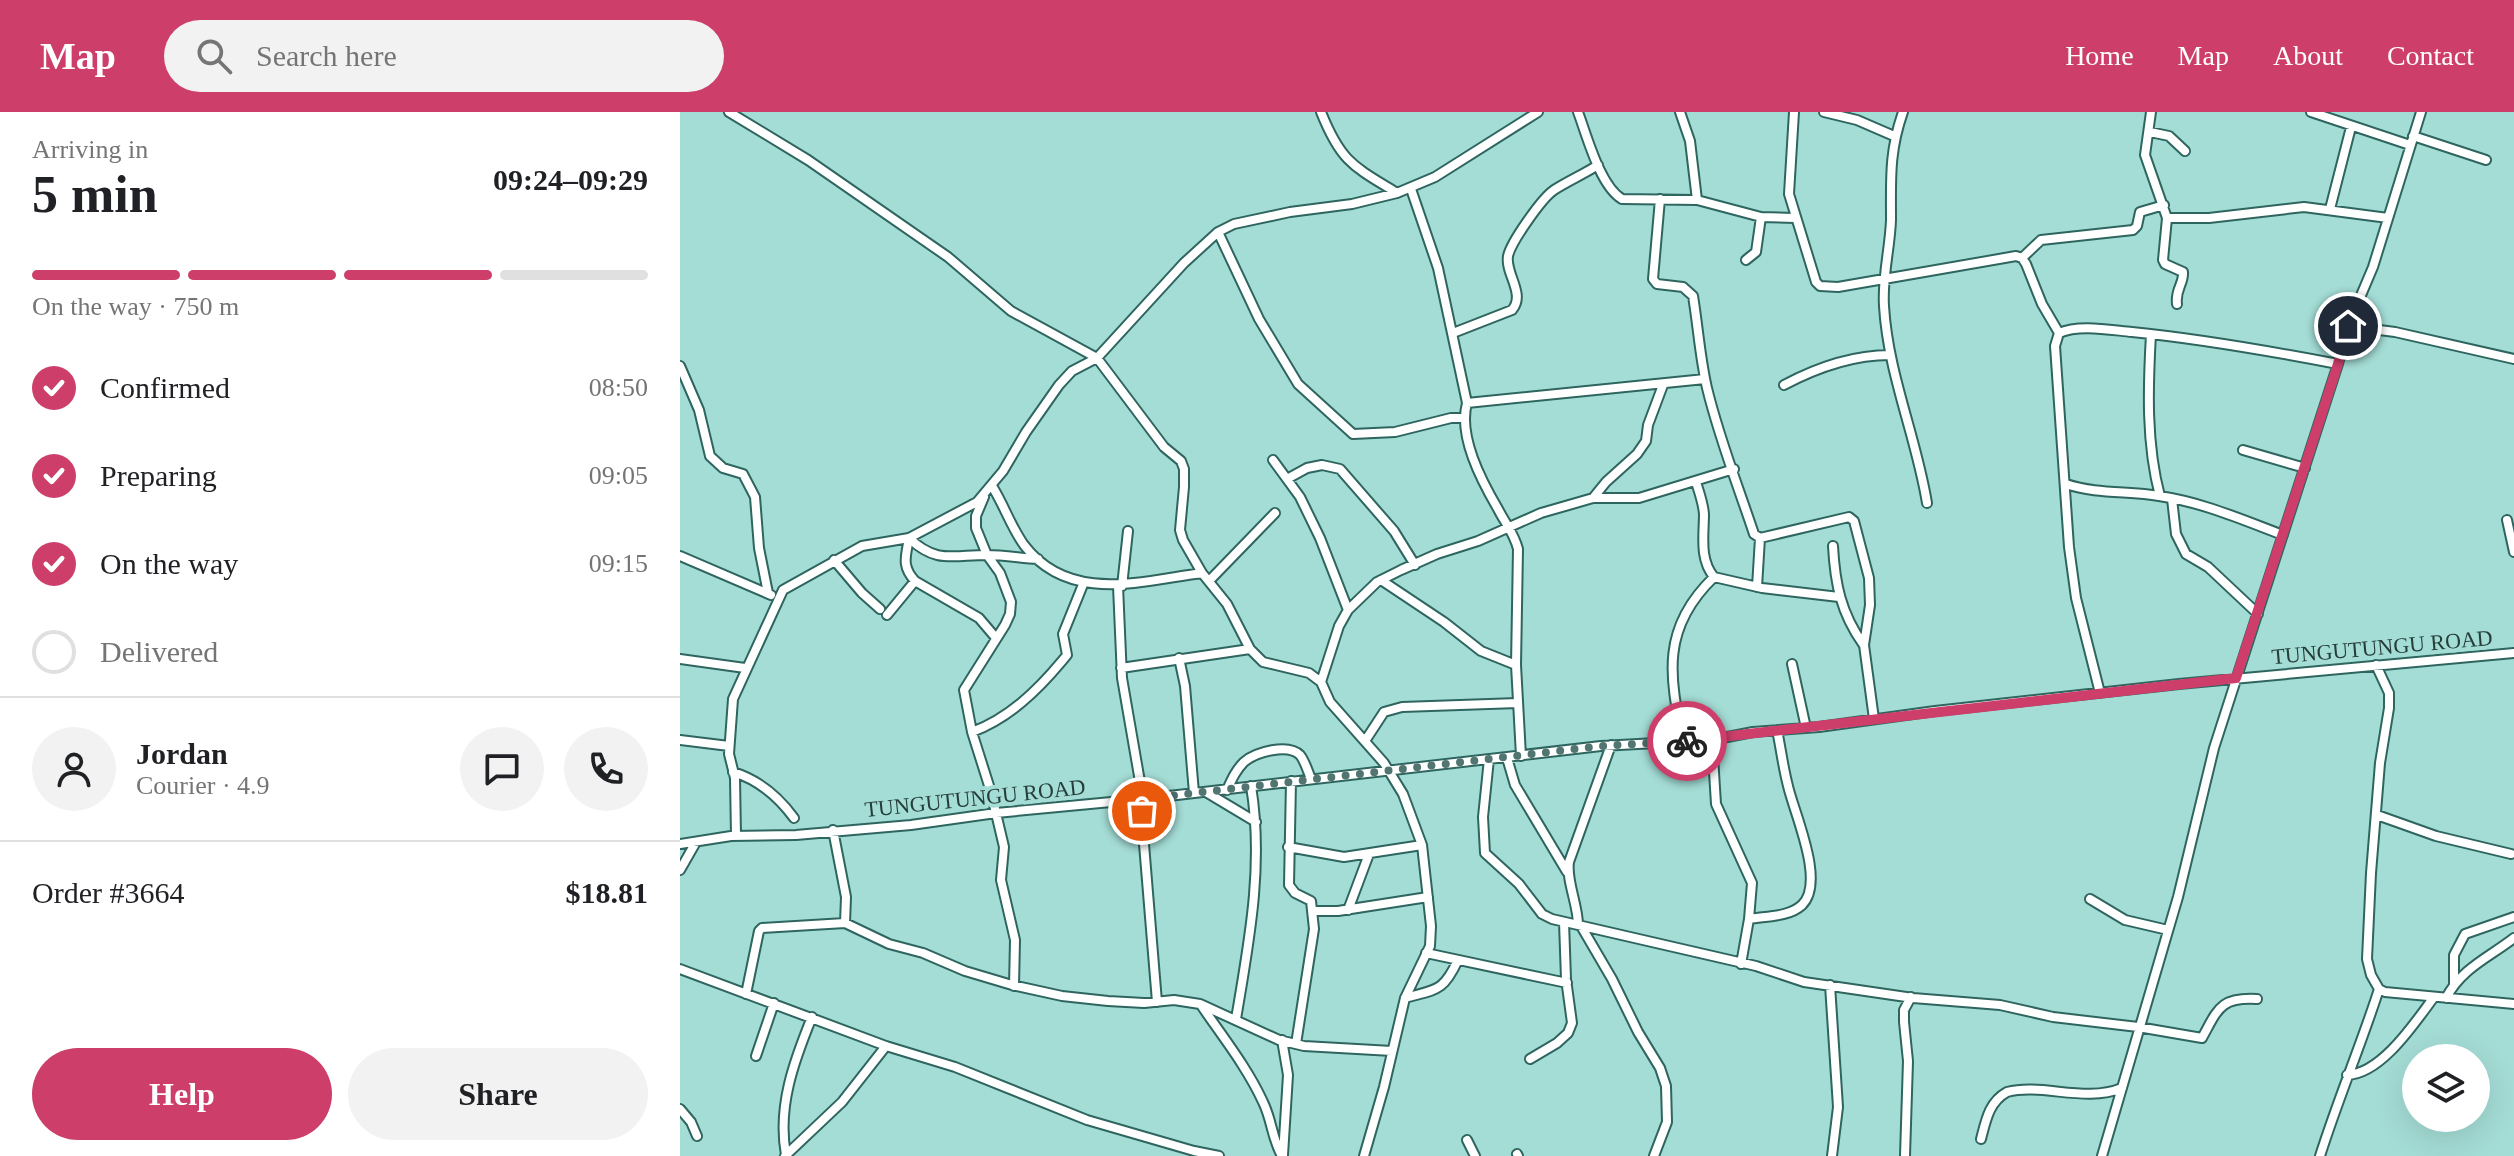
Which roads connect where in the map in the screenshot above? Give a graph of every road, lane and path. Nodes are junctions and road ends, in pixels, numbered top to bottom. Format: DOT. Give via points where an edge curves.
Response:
graph roads {
  1 [pos="729,112"];
  2 [pos="1321,112"];
  3 [pos="1538,112"];
  4 [pos="1578,112"];
  5 [pos="1680,112"];
  6 [pos="1794,112"];
  7 [pos="1824,112"];
  8 [pos="1903,112"];
  9 [pos="2151,112"];
  10 [pos="2311,112"];
  11 [pos="2421,112"];
  12 [pos="2351,127"];
  13 [pos="2150,132"];
  14 [pos="1894,136"];
  15 [pos="2411,140"];
  16 [pos="2185,151"];
  17 [pos="2486,160"];
  18 [pos="1598,165"];
  19 [pos="1411,189"];
  20 [pos="1397,193"];
  21 [pos="1660,199"];
  22 [pos="1697,200"];
  23 [pos="2164,205"];
  24 [pos="2330,209"];
  25 [pos="1761,217"];
  26 [pos="1795,218"];
  27 [pos="2167,218"];
  28 [pos="2388,218"];
  29 [pos="1218,232"];
  30 [pos="2022,258"];
  31 [pos="1746,260"];
  32 [pos="1885,278"];
  33 [pos="2177,304"];
  34 [pos="2348,326"];
  35 [pos="1453,333"];
  36 [pos="2059,333"];
  37 [pos="2151,334"];
  38 [pos="1890,355"];
  39 [pos="1097,358"];
  40 [pos="2514,359"];
  41 [pos="2338,364"];
  42 [pos="680,366"];
  43 [pos="1705,379"];
  44 [pos="1663,385"];
  45 [pos="1784,385"];
  46 [pos="1467,403"];
  47 [pos="1464,418"];
  48 [pos="2243,450"];
  49 [pos="1273,460"];
  50 [pos="2305,468"];
  51 [pos="1734,469"];
  52 [pos="1287,479"];
  53 [pos="1696,482"];
  54 [pos="2066,484"];
  55 [pos="992,486"];
  56 [pos="984,496"];
  57 [pos="2160,496"];
  58 [pos="1593,498"];
  59 [pos="2172,499"];
  60 [pos="1927,503"];
  61 [pos="1275,513"];
  62 [pos="2507,520"];
  63 [pos="1508,525"];
  64 [pos="1128,531"];
  65 [pos="2283,535"];
  66 [pos="909,538"];
  67 [pos="1760,538"];
  68 [pos="1833,546"];
  69 [pos="2514,552"];
  70 [pos="987,555"];
  71 [pos="680,556"];
  72 [pos="1039,559"];
  73 [pos="834,560"];
  74 [pos="1415,565"];
  75 [pos="1202,573"];
  76 [pos="1714,577"];
  77 [pos="1381,580"];
  78 [pos="915,581"];
  79 [pos="1209,581"];
  80 [pos="1084,582"];
  81 [pos="1120,586"];
  82 [pos="1757,587"];
  83 [pos="768,593"];
  84 [pos="1839,597"];
  85 [pos="778,598"];
  86 [pos="1348,610"];
  87 [pos="2258,614"];
  88 [pos="996,638"];
  89 [pos="1864,645"];
  90 [pos="1250,649"];
  91 [pos="2514,653"];
  92 [pos="1179,658"];
  93 [pos="680,659"];
  94 [pos="1792,664"];
  95 [pos="1516,665"];
  96 [pos="2376,665"];
  97 [pos="745,668"];
  98 [pos="1121,668"];
  99 [pos="2236,678"];
  100 [pos="1321,682"];
  101 [pos="2100,693"];
  102 [pos="1518,703"];
  103 [pos="1874,719"];
  104 [pos="1806,728"];
  105 [pos="1777,730"];
  106 [pos="972,732"];
  107 [pos="680,740"];
  108 [pos="1712,740"];
  109 [pos="1365,741"];
  110 [pos="1683,741"];
  111 [pos="1611,745"];
  112 [pos="729,746"];
  113 [pos="1521,756"];
  114 [pos="1507,758"];
  115 [pos="1489,759"];
  116 [pos="1389,771"];
  117 [pos="733,772"];
  118 [pos="1311,779"];
  119 [pos="1291,781"];
  120 [pos="1251,786"];
  121 [pos="1227,790"];
  122 [pos="1206,792"];
  123 [pos="1194,793"];
  124 [pos="1143,799"];
  125 [pos="996,813"];
  126 [pos="2377,815"];
  127 [pos="794,818"];
  128 [pos="1256,822"];
  129 [pos="833,830"];
  130 [pos="736,836"];
  131 [pos="696,842"];
  132 [pos="680,844"];
  133 [pos="1422,845"];
  134 [pos="1288,847"];
  135 [pos="1369,854"];
  136 [pos="2511,854"];
  137 [pos="680,870"];
  138 [pos="1568,873"];
  139 [pos="1428,897"];
  140 [pos="2090,899"];
  141 [pos="1348,910"];
  142 [pos="1314,911"];
  143 [pos="2514,917"];
  144 [pos="1749,919"];
  145 [pos="1564,922"];
  146 [pos="845,923"];
  147 [pos="1580,925"];
  148 [pos="2168,930"];
  149 [pos="2514,938"];
  150 [pos="1426,953"];
  151 [pos="1458,960"];
  152 [pos="1741,964"];
  153 [pos="680,969"];
  154 [pos="1567,983"];
  155 [pos="2454,983"];
  156 [pos="1830,985"];
  157 [pos="1014,986"];
  158 [pos="2379,989"];
  159 [pos="746,994"];
  160 [pos="1911,997"];
  161 [pos="2434,997"];
  162 [pos="1405,998"];
  163 [pos="2446,998"];
  164 [pos="2257,999"];
  165 [pos="1157,1002"];
  166 [pos="774,1003"];
  167 [pos="1200,1004"];
  168 [pos="2514,1004"];
  169 [pos="812,1017"];
  170 [pos="1236,1019"];
  171 [pos="2138,1027"];
  172 [pos="1282,1040"];
  173 [pos="1296,1044"];
  174 [pos="886,1046"];
  175 [pos="1392,1051"];
  176 [pos="756,1056"];
  177 [pos="1530,1059"];
  178 [pos="2347,1075"];
  179 [pos="2122,1088"];
  180 [pos="680,1109"];
  181 [pos="697,1136"];
  182 [pos="1981,1139"];
  183 [pos="1467,1140"];
  184 [pos="786,1156"];
  185 [pos="1219,1156"];
  186 [pos="1282,1156"];
  187 [pos="1364,1156"];
  188 [pos="1475,1156"];
  189 [pos="1654,1156"];
  190 [pos="1832,1156"];
  191 [pos="1905,1156"];
  192 [pos="2102,1156"];
  193 [pos="2320,1156"];
  1 -- 39 [label="street" via="948,257 1011,311"];
  2 -- 20 [label="street" via="1344,158"];
  3 -- 19 [label="street"];
  4 -- 18 [label="street"];
  5 -- 22 [label="street" via="1690,141"];
  6 -- 26 [label="street" via="1788,180"];
  7 -- 14 [label="street"];
  8 -- 14 [label="street"];
  9 -- 13 [label="street"];
  10 -- 12 [label="street"];
  11 -- 15 [label="street"];
  12 -- 15 [label="street"];
  12 -- 24 [label="street"];
  13 -- 16 [label="street" via="2169,136"];
  13 -- 23 [label="street" via="2145,155"];
  14 -- 32 [label="street"];
  15 -- 17 [label="street"];
  15 -- 28 [label="street"];
  18 -- 21 [label="street" via="1614,195"];
  18 -- 35 [label="street" via="1548,195 1515,242 1508,262 1517,298 1512,310"];
  19 -- 20 [label="street"];
  19 -- 35 [label="street"];
  20 -- 29 [label="street" via="1234,224"];
  21 -- 22 [label="street"];
  21 -- 43 [label="street" via="1653,279 1683,287 1693,296"];
  22 -- 25 [label="street"];
  23 -- 27 [label="street"];
  23 -- 30 [label="street" via="2140,212 2133,230 2041,240"];
  24 -- 27 [label="street"];
  24 -- 28 [label="street"];
  25 -- 26 [label="street"];
  25 -- 31 [label="street" via="1756,252"];
  26 -- 32 [label="street" via="1820,286"];
  27 -- 33 [label="street" via="2163,260 2184,276 2175,292"];
  28 -- 34 [label="street"];
  29 -- 39 [label="street"];
  29 -- 47 [label="street" via="1259,319 1298,384 1353,434 1377,435"];
  30 -- 32 [label="street"];
  30 -- 36 [label="street"];
  32 -- 38 [label="street"];
  34 -- 40 [label="street"];
  34 -- 41 [label="street"];
  35 -- 46 [label="street"];
  36 -- 37 [label="street" via="2067,329"];
  36 -- 54 [label="street" via="2055,346"];
  37 -- 41 [label="street"];
  37 -- 57 [label="street" via="2150,415"];
  38 -- 45 [label="street" via="1818,369"];
  38 -- 60 [label="street"];
  39 -- 55 [label="street" via="1059,385"];
  39 -- 75 [label="street" via="1164,447 1181,461 1180,530"];
  41 -- 50 [label="street"];
  42 -- 83 [label="street" via="699,410 710,456 723,468 743,474 755,497"];
  43 -- 44 [label="street"];
  43 -- 51 [label="street"];
  44 -- 46 [label="street"];
  44 -- 58 [label="street" via="1642,448"];
  46 -- 47 [label="street"];
  47 -- 63 [label="street" via="1476,464"];
  48 -- 50 [label="street"];
  49 -- 52 [label="street"];
  50 -- 65 [label="street"];
  51 -- 53 [label="street"];
  51 -- 67 [label="street" via="1754,534"];
  52 -- 74 [label="street" via="1322,465 1340,469 1394,531"];
  52 -- 86 [label="street" via="1320,538"];
  53 -- 58 [label="street" via="1639,498"];
  53 -- 76 [label="street" via="1704,511 1706,564"];
  54 -- 57 [label="street"];
  54 -- 101 [label="street" via="2076,598"];
  55 -- 56 [label="street"];
  55 -- 72 [label="street" via="1022,542"];
  56 -- 66 [label="street"];
  56 -- 70 [label="street" via="975,522"];
  57 -- 59 [label="street"];
  58 -- 63 [label="street"];
  59 -- 65 [label="street"];
  59 -- 87 [label="street" via="2176,534 2186,554 2208,567"];
  61 -- 79 [label="street"];
  62 -- 69 [label="street"];
  63 -- 74 [label="street"];
  63 -- 95 [label="street" via="1518,549"];
  64 -- 81 [label="street"];
  65 -- 87 [label="street"];
  66 -- 70 [label="street" via="942,557"];
  66 -- 73 [label="street" via="862,546"];
  66 -- 78 [label="street" via="904,563"];
  67 -- 82 [label="street"];
  67 -- 89 [label="street" via="1849,517 1854,521 1869,578"];
  68 -- 84 [label="street"];
  70 -- 72 [label="street"];
  70 -- 88 [label="street" via="1011,602"];
  71 -- 83 [label="street"];
  72 -- 80 [label="street"];
  73 -- 78 [label="street" via="883,612"];
  73 -- 85 [label="street" via="790,585"];
  74 -- 77 [label="street"];
  75 -- 79 [label="street"];
  75 -- 81 [label="street"];
  76 -- 82 [label="street"];
  76 -- 110 [label="street" via="1693,599 1675,640 1672,679"];
  77 -- 86 [label="street"];
  77 -- 95 [label="street" via="1481,651"];
  78 -- 88 [label="street" via="979,618"];
  79 -- 90 [label="street"];
  80 -- 81 [label="street"];
  80 -- 106 [label="street" via="1063,634 1067,655 1018,706"];
  81 -- 98 [label="street"];
  82 -- 84 [label="street"];
  83 -- 85 [label="street"];
  84 -- 89 [label="street"];
  85 -- 112 [label="street" via="733,699"];
  86 -- 100 [label="street"];
  87 -- 99 [label="street"];
  88 -- 106 [label="street" via="964,690"];
  89 -- 103 [label="street"];
  90 -- 92 [label="street"];
  90 -- 100 [label="street" via="1263,662 1309,673"];
  91 -- 96 [label="street, TUNGUTUNGU ROAD"];
  92 -- 98 [label="street"];
  92 -- 123 [label="street"];
  93 -- 97 [label="street"];
  94 -- 104 [label="street"];
  95 -- 102 [label="street"];
  96 -- 99 [label="street, TUNGUTUNGU ROAD"];
  96 -- 126 [label="street" via="2389,708"];
  98 -- 124 [label="street"];
  99 -- 101 [label="street, TUNGUTUNGU ROAD"];
  99 -- 148 [label="street"];
  100 -- 109 [label="street" via="1330,702"];
  101 -- 103 [label="street, TUNGUTUNGU ROAD"];
  102 -- 109 [label="street" via="1402,707 1384,712"];
  102 -- 113 [label="street"];
  103 -- 104 [label="street, TUNGUTUNGU ROAD"];
  104 -- 105 [label="street, TUNGUTUNGU ROAD"];
  105 -- 108 [label="street, TUNGUTUNGU ROAD"];
  105 -- 144 [label="street" via="1811,885 1808,898 1792,912"];
  106 -- 125 [label="street"];
  107 -- 112 [label="street"];
  108 -- 110 [label="street, TUNGUTUNGU ROAD"];
  108 -- 144 [label="street" via="1714,794 1752,883"];
  109 -- 116 [label="street"];
  110 -- 111 [label="street, TUNGUTUNGU ROAD"];
  111 -- 113 [label="street, TUNGUTUNGU ROAD"];
  111 -- 138 [label="street"];
  112 -- 117 [label="street"];
  113 -- 114 [label="street, TUNGUTUNGU ROAD"];
  114 -- 115 [label="street, TUNGUTUNGU ROAD"];
  114 -- 138 [label="street" via="1515,785"];
  115 -- 116 [label="street, TUNGUTUNGU ROAD"];
  115 -- 145 [label="street" via="1483,817 1487,858 1519,884 1542,914"];
  116 -- 118 [label="street, TUNGUTUNGU ROAD"];
  116 -- 133 [label="street"];
  117 -- 127 [label="street" via="774,793"];
  117 -- 130 [label="street"];
  118 -- 119 [label="street, TUNGUTUNGU ROAD"];
  118 -- 121 [label="street" via="1298,753 1266,752 1247,759"];
  119 -- 120 [label="street, TUNGUTUNGU ROAD"];
  119 -- 134 [label="street"];
  120 -- 121 [label="street, TUNGUTUNGU ROAD"];
  120 -- 128 [label="street"];
  121 -- 122 [label="street, TUNGUTUNGU ROAD"];
  122 -- 123 [label="street, TUNGUTUNGU ROAD"];
  122 -- 128 [label="street"];
  123 -- 124 [label="street, TUNGUTUNGU ROAD"];
  124 -- 125 [label="street, TUNGUTUNGU ROAD"];
  124 -- 165 [label="street"];
  125 -- 129 [label="street, TUNGUTUNGU ROAD"];
  125 -- 157 [label="street" via="1004,847 1003,894 1015,940"];
  126 -- 136 [label="street"];
  126 -- 158 [label="street" via="2367,959"];
  128 -- 170 [label="street" via="1255,903"];
  129 -- 130 [label="street, TUNGUTUNGU ROAD"];
  129 -- 146 [label="street" via="846,897"];
  130 -- 131 [label="street, TUNGUTUNGU ROAD"];
  131 -- 132 [label="street, TUNGUTUNGU ROAD"];
  131 -- 137 [label="street"];
  133 -- 135 [label="street"];
  133 -- 139 [label="street"];
  134 -- 135 [label="street" via="1344,857"];
  134 -- 142 [label="street" via="1289,885 1311,901"];
  135 -- 141 [label="street"];
  138 -- 147 [label="street"];
  139 -- 141 [label="street"];
  139 -- 150 [label="street" via="1431,926"];
  140 -- 148 [label="street" via="2125,920"];
  141 -- 142 [label="street"];
  142 -- 173 [label="street"];
  143 -- 155 [label="street" via="2465,934 2454,955"];
  144 -- 152 [label="street"];
  145 -- 147 [label="street"];
  145 -- 154 [label="street"];
  146 -- 157 [label="street" via="889,944"];
  146 -- 159 [label="street" via="762,928"];
  147 -- 152 [label="street"];
  147 -- 189 [label="street" via="1666,1086 1667,1122"];
  148 -- 171 [label="street"];
  149 -- 155 [label="street"];
  150 -- 151 [label="street"];
  150 -- 162 [label="street"];
  151 -- 154 [label="street"];
  151 -- 162 [label="street" via="1443,986"];
  152 -- 156 [label="street"];
  153 -- 159 [label="street"];
  154 -- 177 [label="street" via="1572,1023 1568,1033"];
  155 -- 163 [label="street"];
  156 -- 160 [label="street"];
  156 -- 190 [label="street" via="1838,1107"];
  157 -- 165 [label="street" via="1062,996"];
  158 -- 161 [label="street"];
  158 -- 178 [label="street"];
  159 -- 166 [label="street"];
  160 -- 171 [label="street"];
  160 -- 191 [label="street" via="1904,1010"];
  161 -- 163 [label="street"];
  161 -- 178 [label="street" via="2376,1065"];
  162 -- 175 [label="street"];
  163 -- 168 [label="street"];
  164 -- 171 [label="street" via="2223,1005 2202,1038"];
  165 -- 167 [label="street"];
  166 -- 169 [label="street"];
  166 -- 176 [label="street"];
  167 -- 170 [label="street"];
  167 -- 186 [label="street" via="1265,1104"];
  169 -- 174 [label="street"];
  169 -- 184 [label="street" via="783,1108"];
  170 -- 172 [label="street"];
  171 -- 179 [label="street"];
  172 -- 173 [label="street"];
  172 -- 186 [label="street" via="1288,1075"];
  173 -- 175 [label="street"];
  174 -- 184 [label="street" via="842,1102"];
  174 -- 185 [label="street" via="955,1067 1087,1120"];
  175 -- 187 [label="street"];
  178 -- 193 [label="street"];
  179 -- 182 [label="street" via="2091,1094 2007,1092 1992,1105"];
  179 -- 192 [label="street"];
  180 -- 181 [label="street"];
  183 -- 188 [label="street"];
}
